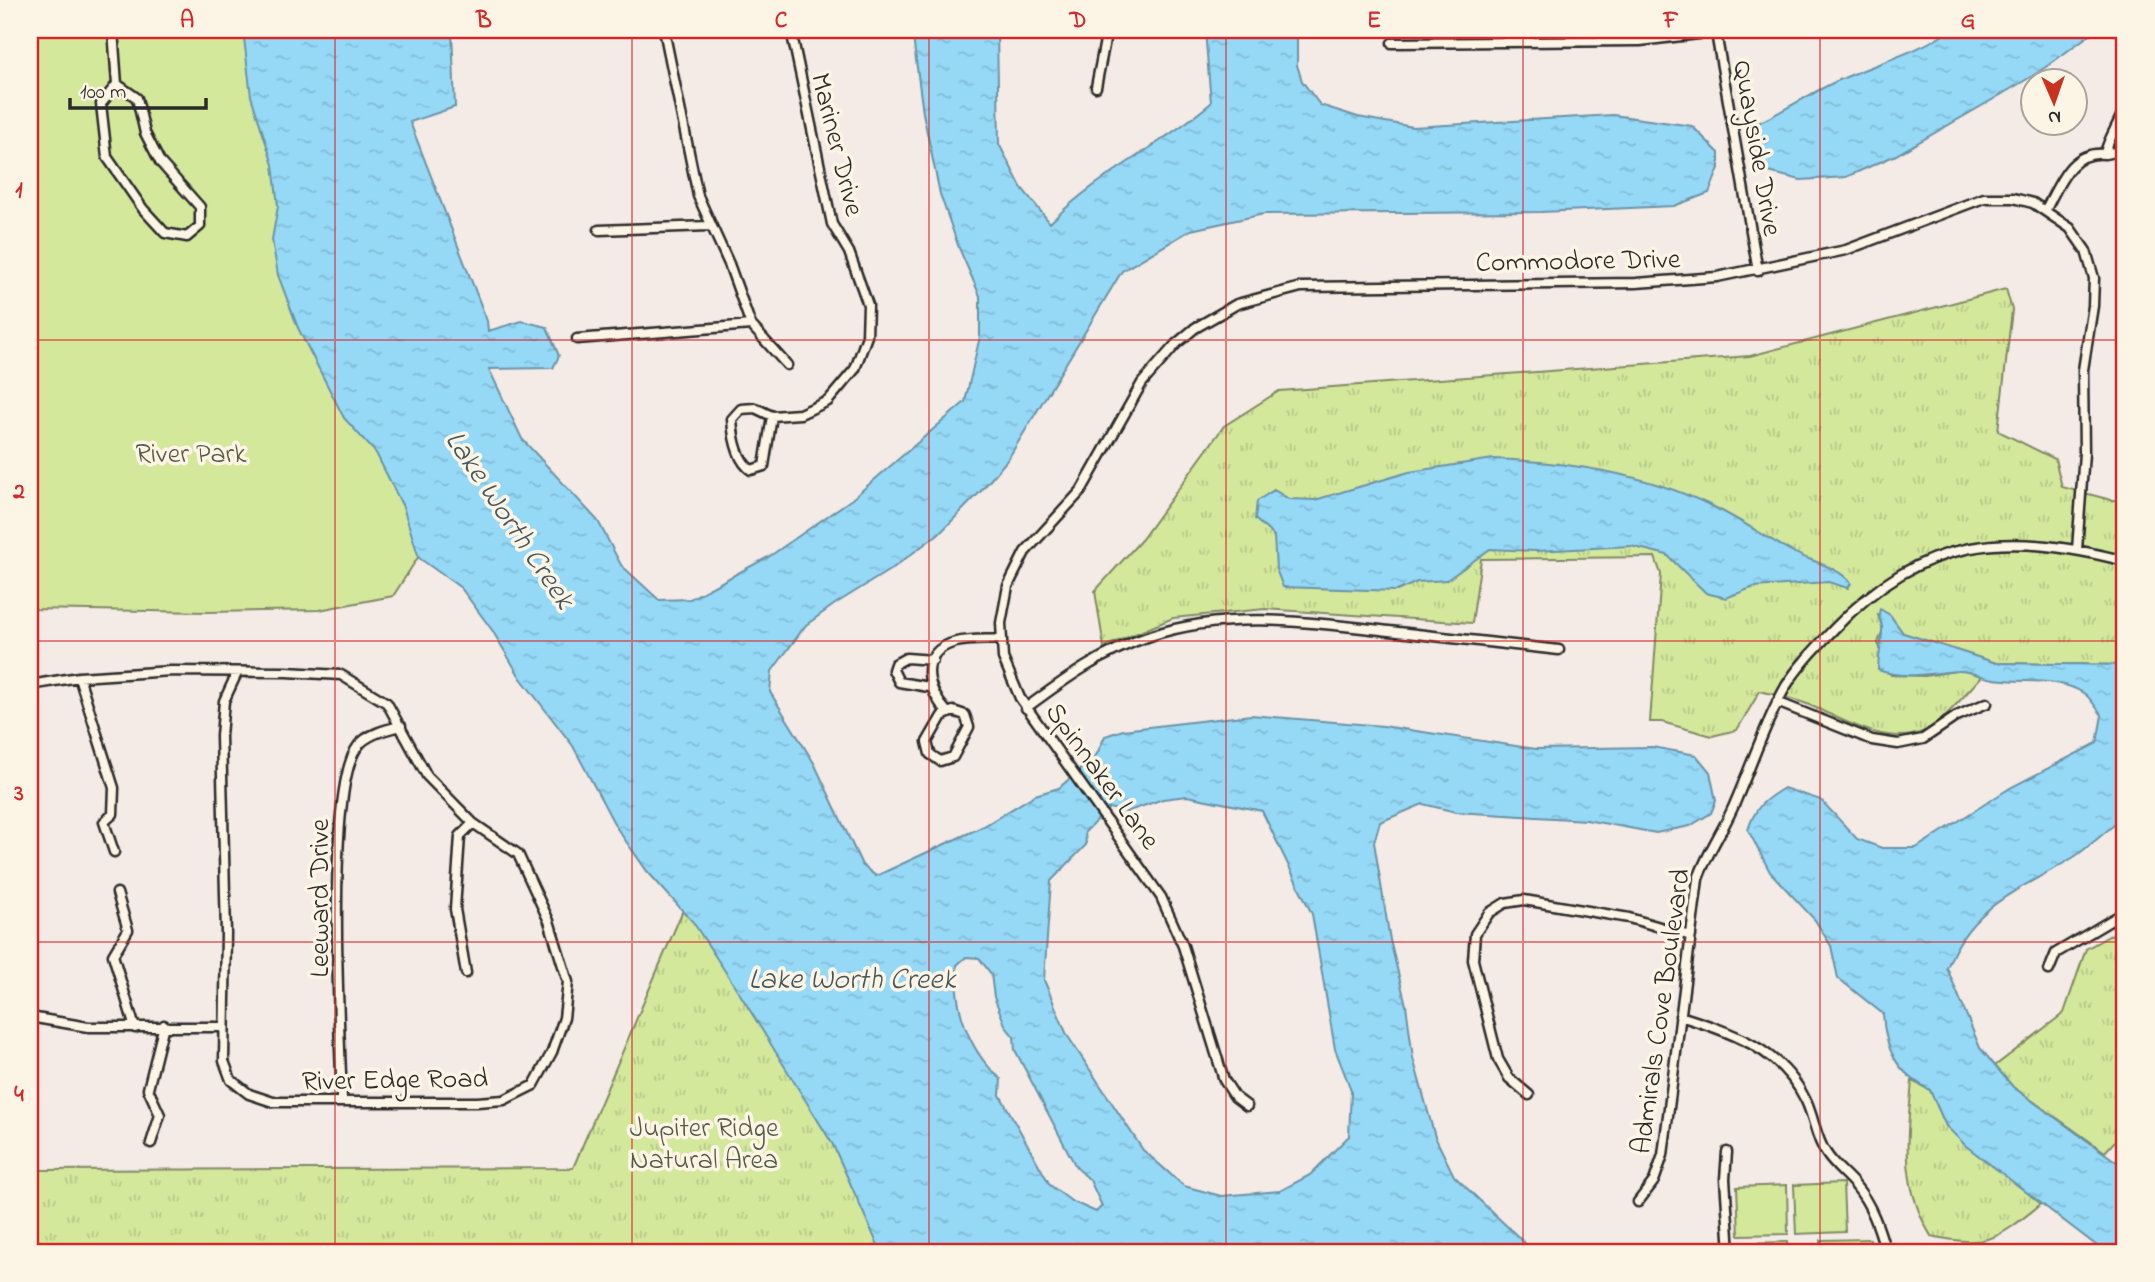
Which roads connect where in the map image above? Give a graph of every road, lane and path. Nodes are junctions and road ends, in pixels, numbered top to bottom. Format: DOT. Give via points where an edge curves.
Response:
graph roads {
  1 [pos="113,30"];
  2 [pos="664,30"];
  3 [pos="791,30"];
  4 [pos="1107,30"];
  5 [pos="1732,30"];
  6 [pos="1716,33"];
  7 [pos="1392,43"];
  8 [pos="117,84"];
  9 [pos="1096,87"];
  10 [pos="2125,106"];
  11 [pos="2125,150"];
  12 [pos="2105,154"];
  13 [pos="2046,209"];
  14 [pos="709,226"];
  15 [pos="599,230"];
  16 [pos="1758,271"];
  17 [pos="751,325"];
  18 [pos="577,339"];
  19 [pos="787,365"];
  20 [pos="772,416"];
  21 [pos="2077,550"];
  22 [pos="2125,561"];
  23 [pos="1001,639"];
  24 [pos="1559,650"];
  25 [pos="933,660"];
  26 [pos="237,673"];
  27 [pos="79,677"];
  28 [pos="30,685"];
  29 [pos="929,687"];
  30 [pos="1777,702"];
  31 [pos="1987,703"];
  32 [pos="1026,708"];
  33 [pos="947,712"];
  34 [pos="401,726"];
  35 [pos="473,823"];
  36 [pos="114,852"];
  37 [pos="117,893"];
  38 [pos="2125,912"];
  39 [pos="1691,936"];
  40 [pos="2049,970"];
  41 [pos="466,973"];
  42 [pos="1680,1016"];
  43 [pos="31,1017"];
  44 [pos="164,1025"];
  45 [pos="30,1026"];
  46 [pos="222,1027"];
  47 [pos="135,1028"];
  48 [pos="1529,1095"];
  49 [pos="342,1100"];
  50 [pos="1247,1106"];
  51 [pos="151,1143"];
  52 [pos="1727,1152"];
  53 [pos="1638,1202"];
  54 [pos="1730,1252"];
  55 [pos="1885,1252"];
  1 -- 8 [label="street"];
  2 -- 14 [label="street" via="690,168"];
  3 -- 20 [label="street, Mariner Drive" via="832,224 849,252 868,306 867,336 855,369 828,401 800,414"];
  4 -- 9 [label="street"];
  5 -- 6 [label="street, Quayside Drive"];
  6 -- 7 [label="street, Quayside Drive" via="1640,41"];
  6 -- 16 [label="street, Quayside Drive"];
  8 -- 8 [label="street" via="137,98 145,134 160,162 200,207 200,226 187,237 165,233 107,157 101,104"];
  10 -- 12 [label="street"];
  11 -- 12 [label="street"];
  12 -- 13 [label="street" via="2092,152 2075,161"];
  13 -- 16 [label="street, Commodore Drive" via="2013,198 1984,198 1846,250"];
  13 -- 21 [label="street, Commodore Drive" via="2079,239 2094,278 2083,370 2084,453"];
  14 -- 15 [label="street"];
  14 -- 17 [label="street" via="729,264"];
  16 -- 23 [label="street, Commodore Drive" via="1636,283 1317,285 1284,289 1237,304 1195,328 1142,383 1081,492 1016,568 1003,604"];
  17 -- 18 [label="street"];
  17 -- 19 [label="street"];
  20 -- 20 [label="street, Mariner Drive" via="754,408 741,409 732,419 741,456 751,470 764,466"];
  21 -- 22 [label="street, Admirals Cove Boulevard"];
  21 -- 30 [label="street, Admirals Cove Boulevard" via="2031,543 1981,545 1910,568 1855,607 1800,666"];
  23 -- 25 [label="street" via="956,643"];
  23 -- 32 [label="street, Commodore Drive" via="1007,670"];
  24 -- 32 [label="street, Spinnaker Lane" via="1321,624 1220,621 1175,628 1120,647"];
  25 -- 29 [label="street"];
  25 -- 29 [label="street" via="906,658 893,670 899,682"];
  26 -- 27 [label="street, River Edge Road" via="171,671"];
  26 -- 34 [label="street, River Edge Road" via="341,675 387,703"];
  26 -- 46 [label="street, River Edge Road" via="224,701 221,736 226,970"];
  27 -- 28 [label="street, River Edge Road"];
  27 -- 36 [label="street" via="114,788 113,814 104,822"];
  29 -- 33 [label="street"];
  30 -- 31 [label="street" via="1872,740 1898,744 1923,739"];
  30 -- 39 [label="street, Admirals Cove Boulevard" via="1734,807 1705,859 1695,892"];
  32 -- 50 [label="street, Spinnaker Lane" via="1147,875 1173,921 1224,1080"];
  33 -- 33 [label="street" via="965,715 969,727 957,752 940,761 930,754 927,742"];
  34 -- 35 [label="street, River Edge Road" via="427,776"];
  34 -- 49 [label="street, Leeward Drive" via="379,732 358,746 343,781 338,827"];
  35 -- 41 [label="street" via="460,836 456,884 455,909"];
  35 -- 49 [label="street, River Edge Road" via="518,854 549,921 568,982 564,1018 552,1052 534,1085 504,1100"];
  37 -- 47 [label="street" via="128,930 113,955"];
  38 -- 40 [label="street" via="2056,953"];
  39 -- 42 [label="street, Admirals Cove Boulevard"];
  39 -- 48 [label="street" via="1629,918 1524,900 1505,903 1489,913 1475,934 1473,960 1498,1059 1508,1078"];
  42 -- 53 [label="street, Admirals Cove Boulevard" via="1663,1156 1654,1181"];
  42 -- 55 [label="street" via="1739,1036 1766,1051 1792,1079 1806,1099 1825,1152 1872,1210"];
  43 -- 45 [label="street"];
  43 -- 47 [label="street" via="88,1027"];
  44 -- 46 [label="street"];
  44 -- 47 [label="street"];
  44 -- 51 [label="street" via="148,1089 160,1115"];
  46 -- 49 [label="street, River Edge Road" via="224,1061 231,1080 249,1094 273,1102"];
  52 -- 54 [label="street"];
}
